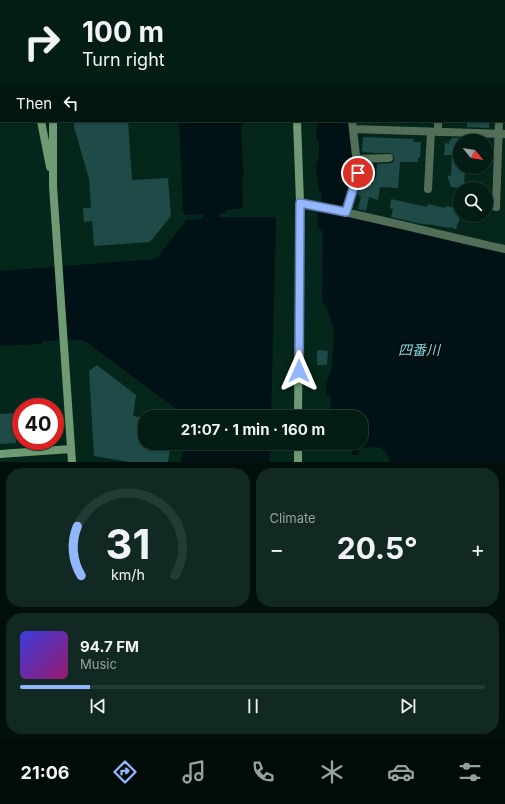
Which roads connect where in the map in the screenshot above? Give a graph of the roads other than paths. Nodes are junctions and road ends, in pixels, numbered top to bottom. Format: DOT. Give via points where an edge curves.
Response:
graph roads {
  1 [pos="41,122"];
  2 [pos="53,122"];
  3 [pos="297,122"];
  4 [pos="387,122"];
  5 [pos="438,122"];
  6 [pos="499,122"];
  7 [pos="353,125"];
  8 [pos="388,130"];
  9 [pos="434,132"];
  10 [pos="502,134"];
  11 [pos="389,158"];
  12 [pos="356,159"];
  13 [pos="53,186"];
  14 [pos="428,189"];
  15 [pos="300,203"];
  16 [pos="496,207"];
  17 [pos="345,212"];
  18 [pos="505,249"];
  19 [pos="298,410"];
  20 [pos="71,449"];
  21 [pos="298,450"];
  22 [pos="0,454"];
  23 [pos="72,462"];
  24 [pos="298,462"];
  1 -- 13 [label="street"];
  2 -- 13 [label="street"];
  3 -- 15 [label="street"];
  4 -- 8 [label="street"];
  5 -- 9 [label="street"];
  6 -- 10 [label="street"];
  7 -- 8 [label="street"];
  7 -- 12 [label="street"];
  8 -- 9 [label="street"];
  9 -- 10 [label="street"];
  9 -- 14 [label="street"];
  10 -- 16 [label="street"];
  11 -- 12 [label="street"];
  12 -- 17 [label="street" via="358,173"];
  13 -- 20 [label="street"];
  15 -- 17 [label="street"];
  15 -- 19 [label="street"];
  17 -- 18 [label="street"];
  20 -- 22 [label="street"];
  20 -- 23 [label="street"];
  21 -- 24 [label="street"];
}
